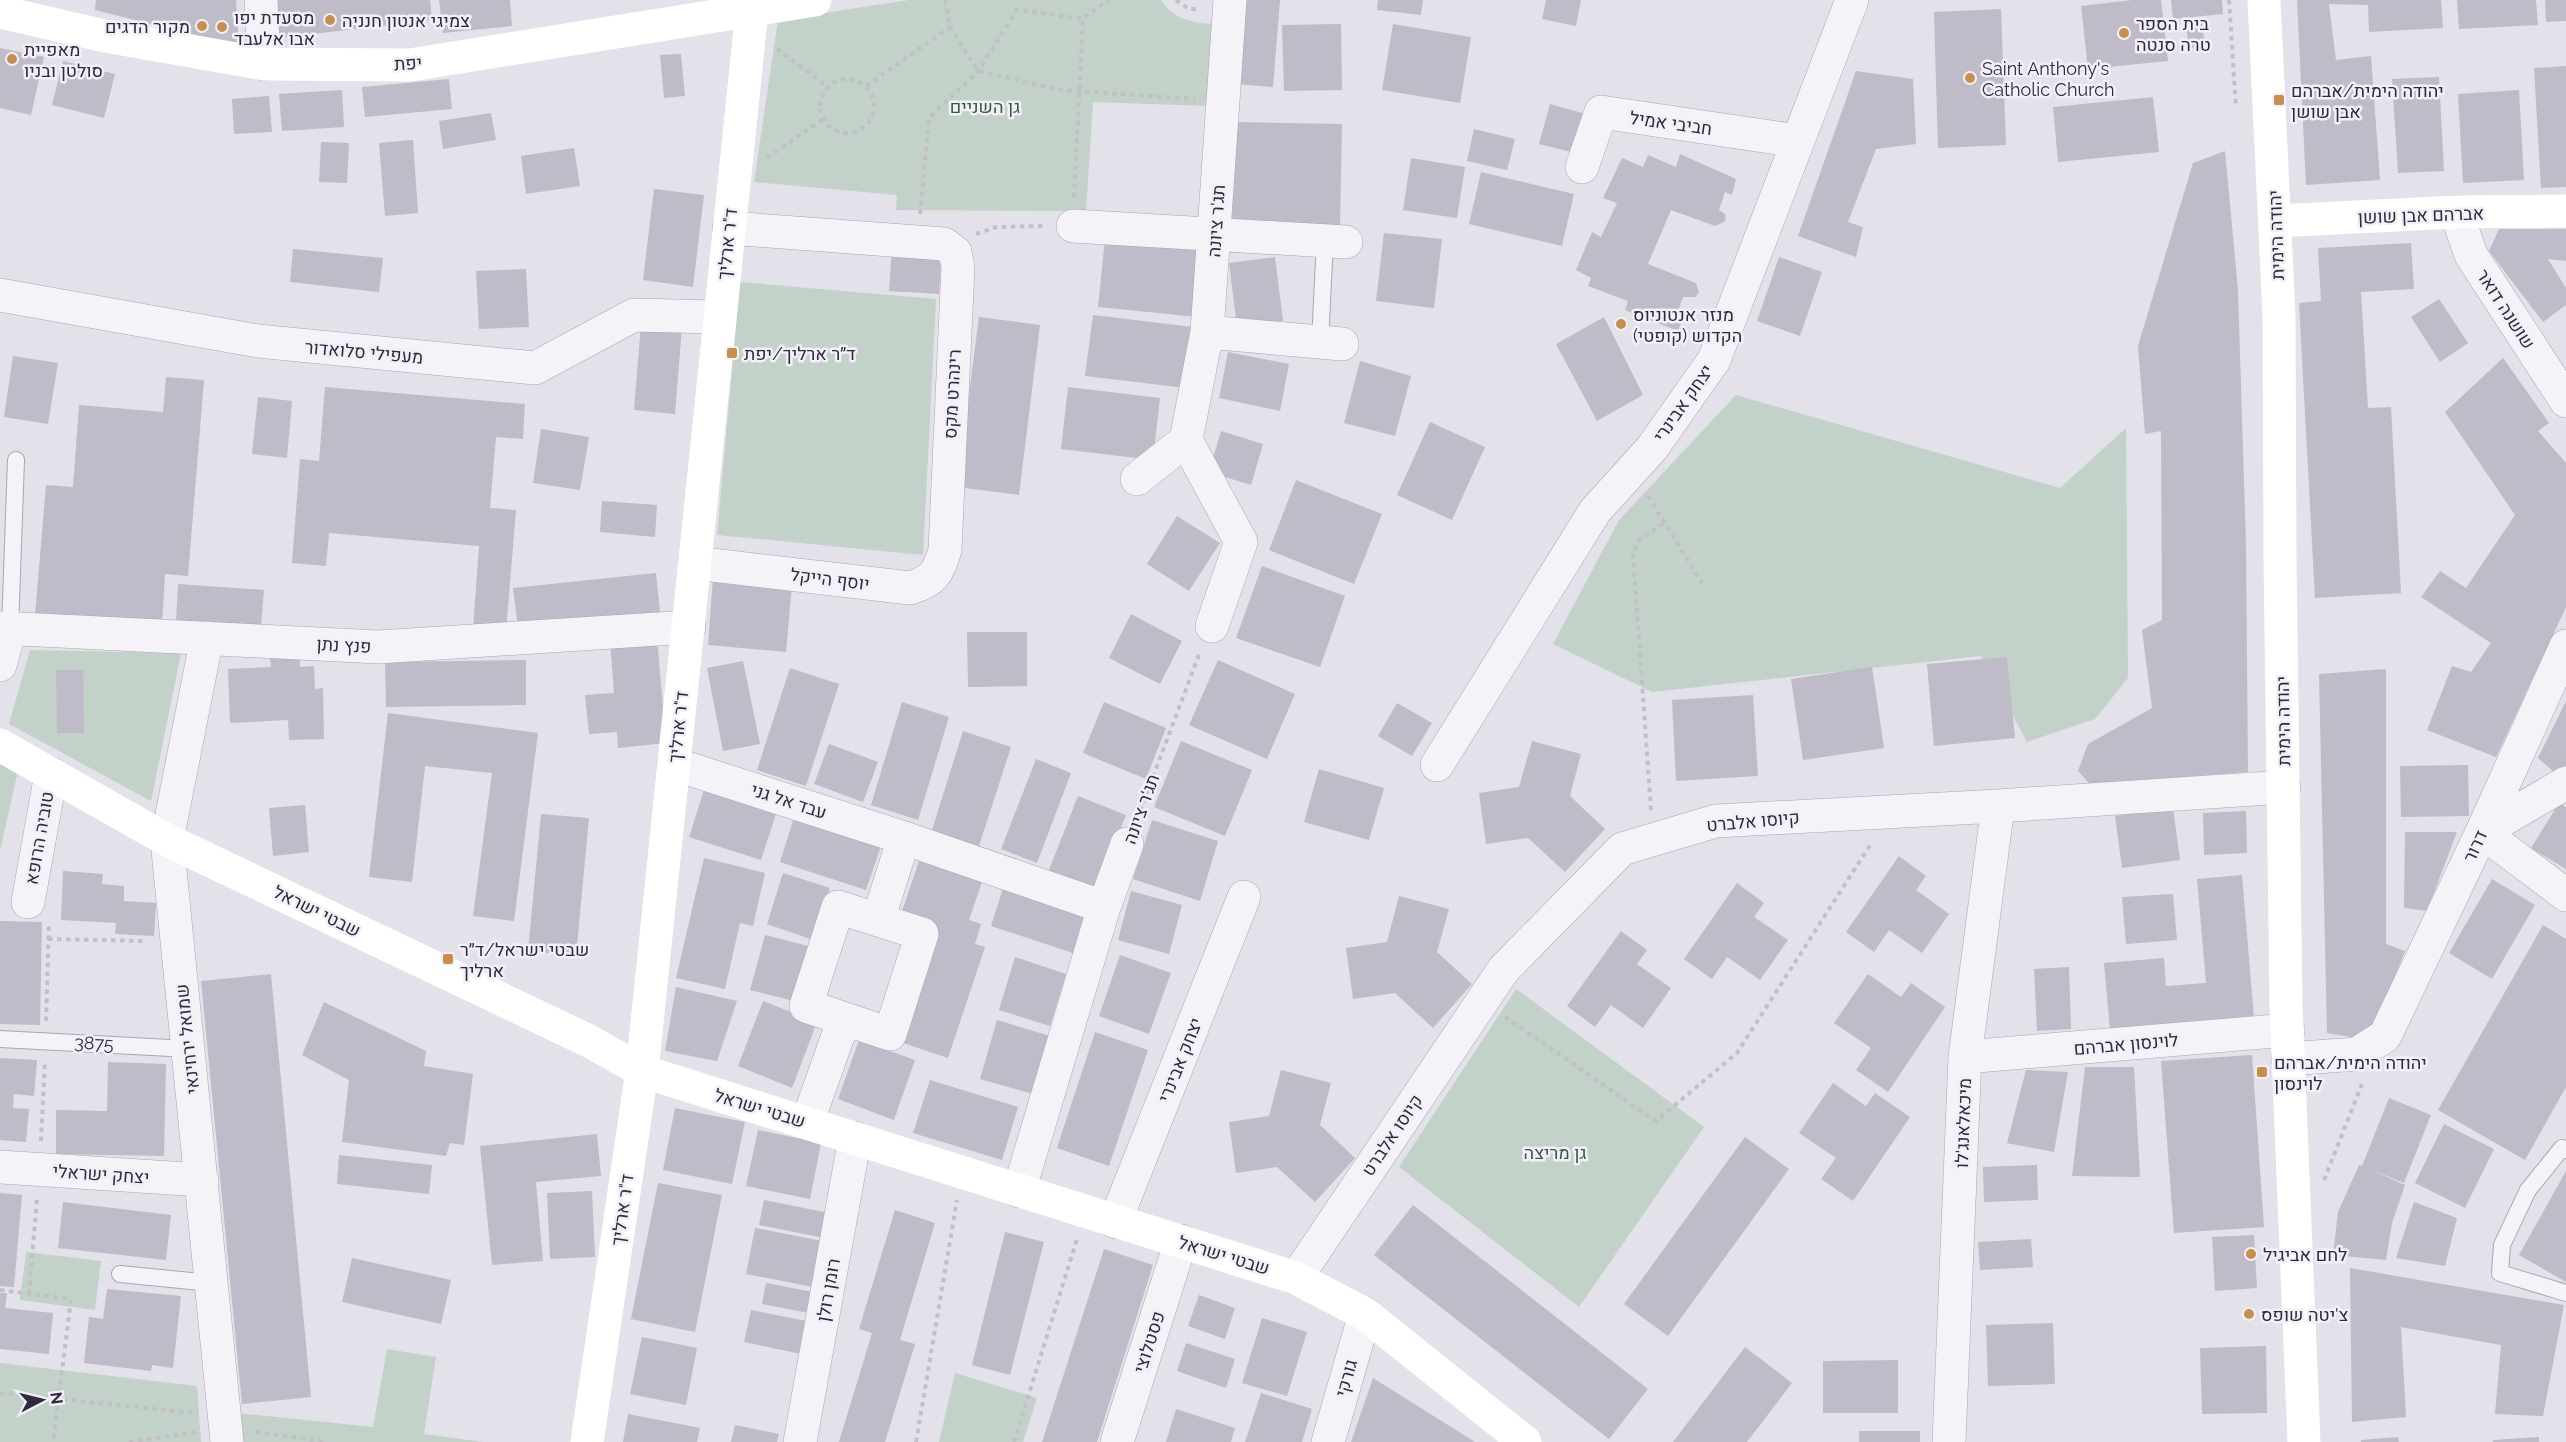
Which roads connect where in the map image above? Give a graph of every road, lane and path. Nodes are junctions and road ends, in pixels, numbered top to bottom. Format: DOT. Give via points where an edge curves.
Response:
graph roads {
  1 [pos="261,0"];
  2 [pos="945,0"];
  3 [pos="1108,0"];
  4 [pos="1230,0"];
  5 [pos="1852,0"];
  6 [pos="2264,0"];
  7 [pos="806,1"];
  8 [pos="0,12"];
  9 [pos="1083,19"];
  10 [pos="751,20"];
  11 [pos="950,27"];
  12 [pos="264,64"];
  13 [pos="978,71"];
  14 [pos="827,86"];
  15 [pos="866,86"];
  16 [pos="1080,91"];
  17 [pos="1224,100"];
  18 [pos="823,119"];
  19 [pos="1798,141"];
  20 [pos="1582,167"];
  21 [pos="734,181"];
  22 [pos="2566,211"];
  23 [pos="2456,212"];
  24 [pos="2276,221"];
  25 [pos="1072,226"];
  26 [pos="729,228"];
  27 [pos="1215,235"];
  28 [pos="1336,241"];
  29 [pos="931,243"];
  30 [pos="0,295"];
  31 [pos="718,317"];
  32 [pos="1207,332"];
  33 [pos="1331,343"];
  34 [pos="2566,400"];
  35 [pos="1186,440"];
  36 [pos="16,460"];
  37 [pos="1632,470"];
  38 [pos="1137,479"];
  39 [pos="1664,523"];
  40 [pos="945,550"];
  41 [pos="695,563"];
  42 [pos="1702,583"];
  43 [pos="1212,626"];
  44 [pos="688,627"];
  45 [pos="5,628"];
  46 [pos="207,638"];
  47 [pos="2566,646"];
  48 [pos="0,665"];
  49 [pos="0,745"];
  50 [pos="674,764"];
  51 [pos="1437,765"];
  52 [pos="51,774"];
  53 [pos="2566,783"];
  54 [pos="2284,787"];
  55 [pos="1998,806"];
  56 [pos="1891,812"];
  57 [pos="2482,832"];
  58 [pos="904,838"];
  59 [pos="167,840"];
  60 [pos="1653,840"];
  61 [pos="1128,844"];
  62 [pos="2566,895"];
  63 [pos="1244,897"];
  64 [pos="28,902"];
  65 [pos="1104,907"];
  66 [pos="878,920"];
  67 [pos="48,939"];
  68 [pos="178,941"];
  69 [pos="1482,1002"];
  70 [pos="648,1008"];
  71 [pos="844,1019"];
  72 [pos="0,1039"];
  73 [pos="46,1041"];
  74 [pos="589,1041"];
  75 [pos="2379,1041"];
  76 [pos="2288,1045"];
  77 [pos="189,1049"];
  78 [pos="1965,1057"];
  79 [pos="642,1071"];
  80 [pos="807,1123"];
  81 [pos="855,1138"];
  82 [pos="2566,1150"];
  83 [pos="0,1167"];
  84 [pos="40,1170"];
  85 [pos="962,1172"];
  86 [pos="202,1180"];
  87 [pos="2295,1185"];
  88 [pos="1019,1191"];
  89 [pos="1100,1217"];
  90 [pos="1181,1241"];
  91 [pos="120,1274"];
  92 [pos="1296,1278"];
  93 [pos="211,1283"];
  94 [pos="0,1290"];
  95 [pos="2566,1293"];
  96 [pos="29,1294"];
  97 [pos="1365,1314"];
  98 [pos="0,1393"];
  99 [pos="58,1400"];
  100 [pos="226,1429"];
  101 [pos="53,1442"];
  102 [pos="129,1442"];
  103 [pos="327,1442"];
  104 [pos="587,1442"];
  105 [pos="800,1442"];
  106 [pos="916,1442"];
  107 [pos="1014,1442"];
  108 [pos="1117,1442"];
  109 [pos="1328,1442"];
  110 [pos="1525,1442"];
  111 [pos="1949,1442"];
  112 [pos="2304,1442"];
  1 -- 12 [label="street"];
  2 -- 11 [label="path"];
  3 -- 9 [label="path"];
  4 -- 17 [label="street, תג'ר ציונה"];
  5 -- 19 [label="street, יצחק אבינרי"];
  6 -- 24 [label="street, יהודה הימית"];
  7 -- 10 [label="street, יפת"];
  8 -- 12 [label="street, יפת" via="105,36"];
  9 -- 13 [label="path" via="1017,10"];
  9 -- 16 [label="path"];
  10 -- 12 [label="street, יפת" via="410,65"];
  10 -- 14 [label="path"];
  10 -- 21 [label="street, ד\"ר ארליך"];
  11 -- 13 [label="path"];
  11 -- 15 [label="path"];
  13 -- 16 [label="path"];
  13 -- 29 [label="path" via="929,118"];
  14 -- 15 [label="path" via="851,78"];
  14 -- 18 [label="path" via="820,102"];
  15 -- 18 [label="path" via="874,102 870,121 864,128 846,133"];
  16 -- 17 [label="path"];
  16 -- 25 [label="path"];
  17 -- 27 [label="street, תג'ר ציונה"];
  18 -- 21 [label="path"];
  19 -- 20 [label="street, חביבי אמיל" via="1601,112"];
  19 -- 37 [label="street, יצחק אבינרי" via="1714,360"];
  21 -- 26 [label="street, ד\"ר ארליך"];
  22 -- 23 [label="street, אברהם אבן שושן"];
  23 -- 24 [label="street, אברהם אבן שושן"];
  23 -- 34 [label="street, שושנה דואר" via="2471,255"];
  24 -- 54 [label="street, יהודה הימית"];
  25 -- 27 [label="street"];
  25 -- 29 [label="path" via="996,227"];
  26 -- 29 [label="street"];
  26 -- 31 [label="street, ד\"ר ארליך"];
  27 -- 28 [label="street"];
  27 -- 32 [label="street, תג'ר ציונה"];
  28 -- 33 [label="lane"];
  29 -- 40 [label="street, רינהרט מקס" via="955,252 958,267"];
  30 -- 31 [label="street, מעפילי סלואדור" via="258,342 534,368 634,315"];
  31 -- 41 [label="street, ד\"ר ארליך"];
  32 -- 33 [label="street"];
  32 -- 35 [label="street, תג'ר ציונה"];
  35 -- 38 [label="street"];
  35 -- 43 [label="street" via="1241,542"];
  36 -- 45 [label="lane"];
  37 -- 39 [label="path"];
  37 -- 51 [label="street, יצחק אבינרי" via="1595,511"];
  39 -- 42 [label="path"];
  39 -- 60 [label="path" via="1638,541 1633,555"];
  40 -- 41 [label="street, יוסף הייקל" via="939,570 926,583 910,588"];
  41 -- 44 [label="street, ד\"ר ארליך"];
  43 -- 61 [label="path, תג'ר ציונה" via="1196,659"];
  44 -- 46 [label="street, פנץ נתן" via="378,647"];
  44 -- 50 [label="street, ד\"ר ארליך"];
  45 -- 46 [label="street, פנץ נתן"];
  45 -- 48 [label="street"];
  46 -- 59 [label="street, שמואל ירחינאי"];
  47 -- 57 [label="street, דרור"];
  49 -- 52 [label="street, שבטי ישראל"];
  50 -- 58 [label="street, עבד אל גני"];
  50 -- 70 [label="street, ד\"ר ארליך"];
  52 -- 59 [label="street, שבטי ישראל"];
  52 -- 64 [label="street, טוביה הרופא"];
  53 -- 57 [label="street"];
  54 -- 55 [label="street, קיוסו אלברט"];
  54 -- 76 [label="street, יהודה הימית"];
  55 -- 56 [label="street, קיוסו אלברט"];
  55 -- 78 [label="street, מיכאלאנג'לו"];
  56 -- 60 [label="street, קיוסו אלברט" via="1716,821"];
  56 -- 69 [label="path" via="1737,1053 1656,1120"];
  57 -- 62 [label="street"];
  57 -- 75 [label="street, דרור" via="2385,1036"];
  58 -- 65 [label="street, עבד אל גני"];
  58 -- 66 [label="street"];
  59 -- 68 [label="street, שמואל ירחינאי"];
  59 -- 74 [label="street, שבטי ישראל"];
  60 -- 69 [label="street, קיוסו אלברט" via="1622,849 1504,969"];
  61 -- 65 [label="street, תג'ר ציונה"];
  63 -- 89 [label="street, יצחק אבינרי"];
  64 -- 67 [label="path" via="49,922"];
  65 -- 88 [label="street, תג'ר ציונה"];
  66 -- 71 [label="street" via="838,907 806,1006"];
  66 -- 71 [label="street" via="922,934 890,1034"];
  67 -- 68 [label="path"];
  67 -- 73 [label="path"];
  68 -- 77 [label="street, שמואל ירחינאי"];
  69 -- 92 [label="street, קיוסו אלברט"];
  70 -- 74 [label="street" via="639,1022 621,1034"];
  70 -- 79 [label="street, ד\"ר ארליך"];
  71 -- 80 [label="street"];
  72 -- 73 [label="lane, 3875"];
  73 -- 77 [label="lane, 3875"];
  73 -- 84 [label="path"];
  74 -- 79 [label="street, שבטי ישראל"];
  75 -- 76 [label="street" via="2357,1054"];
  75 -- 87 [label="path" via="2324,1182"];
  76 -- 78 [label="street, לוינסון אברהם"];
  76 -- 87 [label="street, יהודה הימית"];
  77 -- 86 [label="street, שמואל ירחינאי"];
  78 -- 111 [label="street, מיכאלאנג'לו"];
  79 -- 80 [label="street, שבטי ישראל"];
  79 -- 104 [label="street, ד\"ר ארליך"];
  80 -- 81 [label="street, שבטי ישראל"];
  81 -- 85 [label="street, שבטי ישראל"];
  81 -- 105 [label="street, רומן רולן"];
  82 -- 95 [label="lane" via="2562,1148 2528,1190 2502,1245 2500,1273"];
  83 -- 84 [label="street, יצחק ישראלי"];
  84 -- 86 [label="street, יצחק ישראלי"];
  84 -- 96 [label="path"];
  85 -- 88 [label="street, שבטי ישראל"];
  85 -- 106 [label="path"];
  86 -- 93 [label="street, שמואל ירחינאי"];
  87 -- 112 [label="street, יהודה הימית"];
  88 -- 89 [label="street, שבטי ישראל"];
  89 -- 90 [label="street, שבטי ישראל"];
  89 -- 107 [label="path"];
  90 -- 92 [label="street, שבטי ישראל"];
  90 -- 108 [label="street, פסטלוצי"];
  91 -- 93 [label="lane"];
  92 -- 97 [label="street, שבטי ישראל"];
  93 -- 100 [label="street, שמואל ירחינאי"];
  94 -- 96 [label="path"];
  96 -- 99 [label="path" via="71,1299"];
  97 -- 109 [label="street, גורקי"];
  97 -- 110 [label="street, שבטי ישראל"];
  98 -- 99 [label="path"];
  99 -- 100 [label="path"];
  99 -- 101 [label="path"];
  100 -- 102 [label="path"];
  100 -- 103 [label="path"];
}
